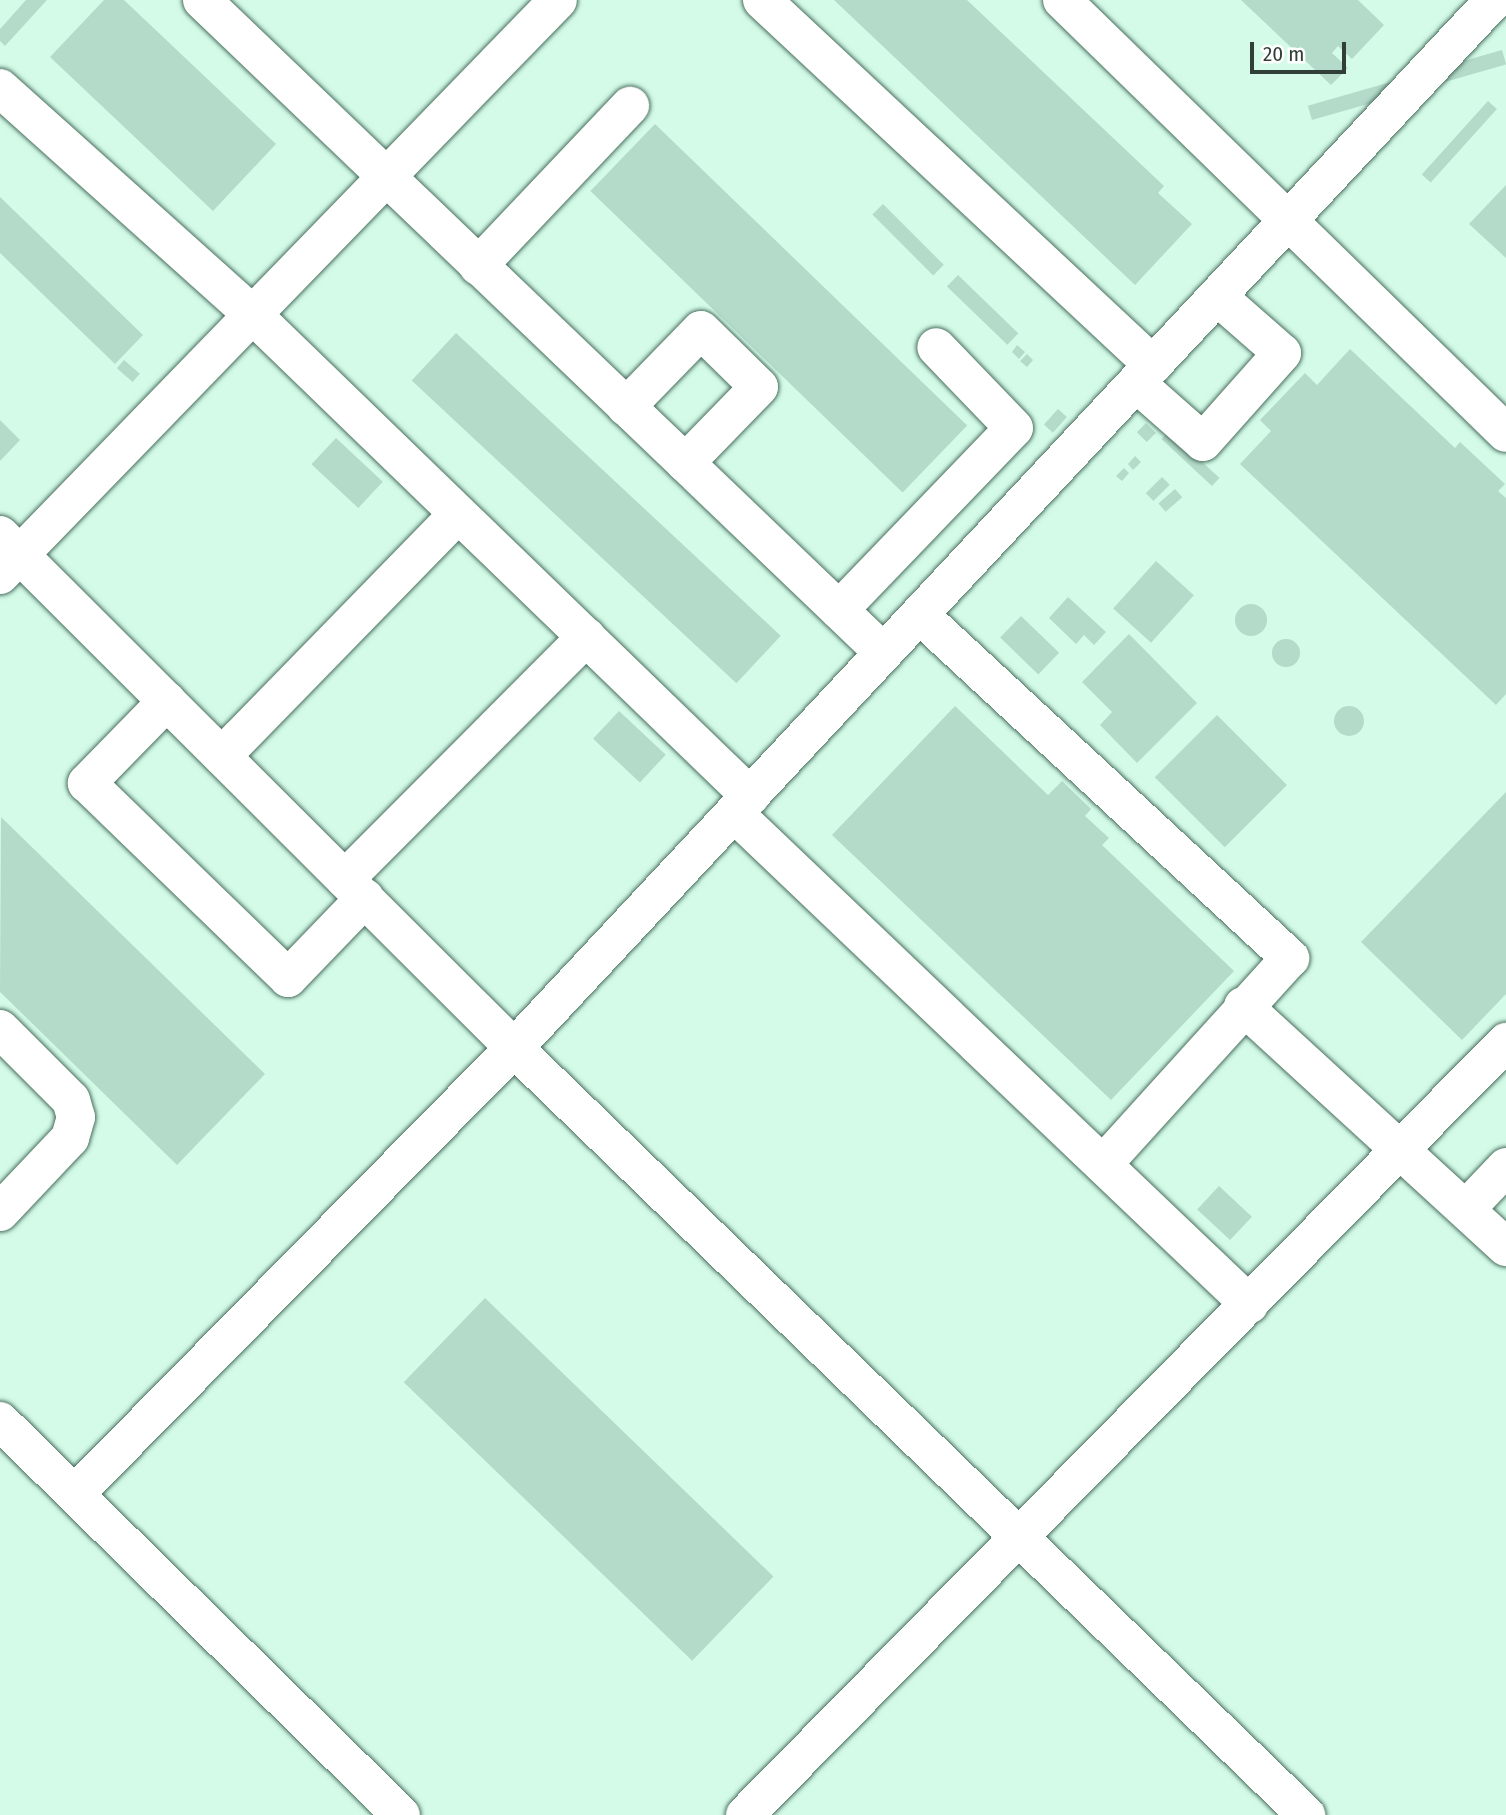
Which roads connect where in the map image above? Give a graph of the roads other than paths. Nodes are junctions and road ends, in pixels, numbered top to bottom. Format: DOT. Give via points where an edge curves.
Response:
graph roads {
  1 [pos="202,0"];
  2 [pos="558,0"];
  3 [pos="762,0"];
  4 [pos="1062,0"];
  5 [pos="1494,0"];
  6 [pos="0,88"];
  7 [pos="630,106"];
  8 [pos="384,177"];
  9 [pos="1286,223"];
  10 [pos="478,266"];
  11 [pos="1217,296"];
  12 [pos="253,315"];
  13 [pos="936,347"];
  14 [pos="1145,374"];
  15 [pos="626,407"];
  16 [pos="1506,432"];
  17 [pos="685,463"];
  18 [pos="458,514"];
  19 [pos="7,555"];
  20 [pos="839,610"];
  21 [pos="920,615"];
  22 [pos="586,637"];
  23 [pos="884,653"];
  24 [pos="167,701"];
  25 [pos="222,756"];
  26 [pos="742,805"];
  27 [pos="355,888"];
  28 [pos="1243,1006"];
  29 [pos="0,1029"];
  30 [pos="1506,1042"];
  31 [pos="514,1048"];
  32 [pos="1401,1147"];
  33 [pos="1105,1162"];
  34 [pos="1506,1167"];
  35 [pos="1466,1209"];
  36 [pos="0,1212"];
  37 [pos="1506,1247"];
  38 [pos="1249,1304"];
  39 [pos="0,1421"];
  40 [pos="75,1494"];
  41 [pos="1020,1534"];
  42 [pos="401,1815"];
  43 [pos="745,1815"];
  44 [pos="1306,1815"];
  1 -- 8 [label="street"];
  2 -- 8 [label="street"];
  3 -- 14 [label="street"];
  4 -- 9 [label="street"];
  5 -- 9 [label="street"];
  6 -- 12 [label="street"];
  7 -- 10 [label="street"];
  8 -- 10 [label="street"];
  8 -- 12 [label="street"];
  9 -- 11 [label="street"];
  9 -- 16 [label="street"];
  10 -- 15 [label="street"];
  11 -- 14 [label="street"];
  11 -- 14 [label="street" via="1282,353 1203,442"];
  12 -- 18 [label="street"];
  12 -- 19 [label="street"];
  13 -- 20 [label="street" via="1014,428"];
  14 -- 21 [label="street"];
  15 -- 17 [label="street"];
  15 -- 17 [label="street" via="701,330 759,387"];
  17 -- 20 [label="street"];
  18 -- 22 [label="street"];
  18 -- 25 [label="street"];
  19 -- 24 [label="street"];
  20 -- 23 [label="street"];
  21 -- 23 [label="street"];
  21 -- 28 [label="street" via="1290,958"];
  22 -- 26 [label="street"];
  22 -- 27 [label="street"];
  23 -- 26 [label="street"];
  24 -- 25 [label="street"];
  24 -- 27 [label="street" via="87,783 288,978"];
  25 -- 27 [label="street"];
  26 -- 31 [label="street"];
  26 -- 33 [label="street"];
  27 -- 31 [label="street"];
  28 -- 32 [label="street"];
  28 -- 33 [label="street"];
  29 -- 36 [label="street" via="71,1100 76,1116 70,1138"];
  30 -- 32 [label="street"];
  31 -- 40 [label="street"];
  31 -- 41 [label="street"];
  32 -- 35 [label="street"];
  32 -- 38 [label="street"];
  33 -- 38 [label="street"];
  34 -- 35 [label="street"];
  35 -- 37 [label="street"];
  38 -- 41 [label="street"];
  39 -- 40 [label="street"];
  40 -- 42 [label="street"];
  41 -- 43 [label="street"];
  41 -- 44 [label="street"];
}
